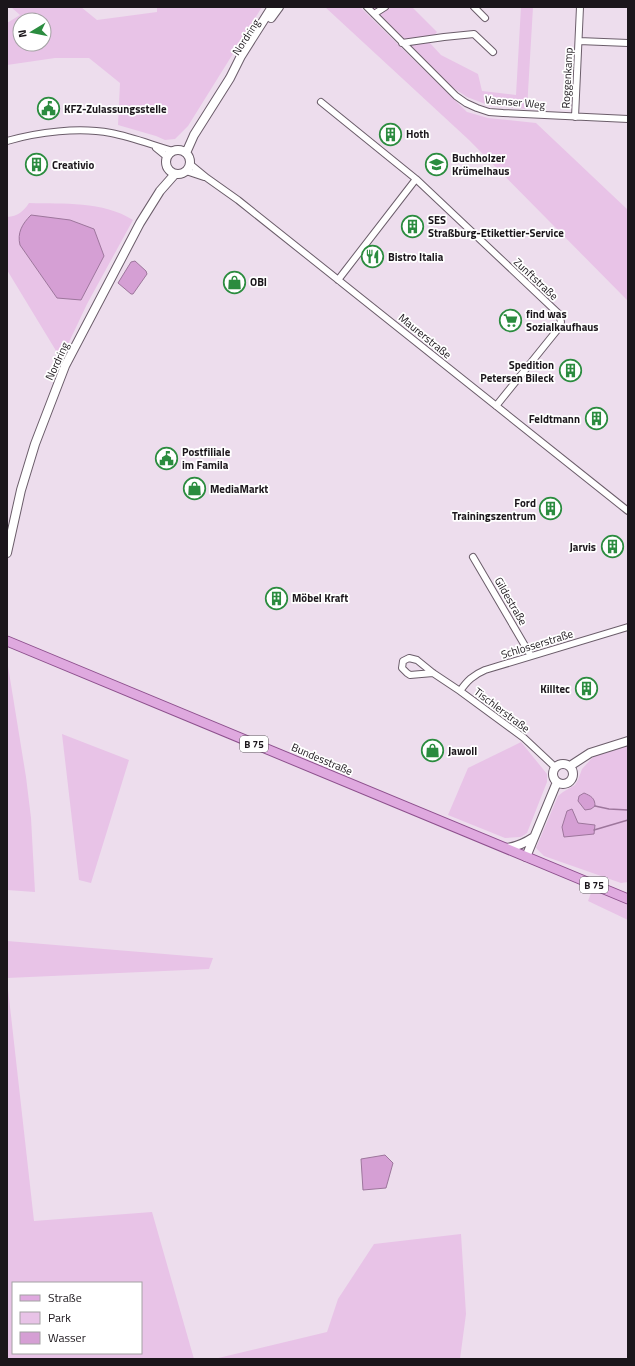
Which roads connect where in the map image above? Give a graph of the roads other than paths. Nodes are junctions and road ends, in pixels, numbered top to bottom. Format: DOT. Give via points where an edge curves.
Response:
graph roads {
  1 [pos="272,7"];
  2 [pos="278,7"];
  3 [pos="367,7"];
  4 [pos="385,7"];
  5 [pos="474,7"];
  6 [pos="580,7"];
  7 [pos="374,14"];
  8 [pos="485,18"];
  9 [pos="579,41"];
  10 [pos="402,43"];
  11 [pos="628,43"];
  12 [pos="493,52"];
  13 [pos="230,78"];
  14 [pos="321,102"];
  15 [pos="575,116"];
  16 [pos="628,119"];
  17 [pos="7,141"];
  18 [pos="177,153"];
  19 [pos="188,167"];
  20 [pos="167,169"];
  21 [pos="176,174"];
  22 [pos="416,179"];
  23 [pos="160,191"];
  24 [pos="338,280"];
  25 [pos="496,406"];
  26 [pos="628,511"];
  27 [pos="7,553"];
  28 [pos="473,557"];
  29 [pos="628,627"];
  30 [pos="7,641"];
  31 [pos="531,656"];
  32 [pos="433,673"];
  33 [pos="460,692"];
  34 [pos="628,741"];
  35 [pos="570,766"];
  36 [pos="555,767"];
  37 [pos="557,782"];
  38 [pos="534,837"];
  39 [pos="506,848"];
  40 [pos="526,857"];
  41 [pos="628,899"];
  1 -- 13 [label="street, Nordring"];
  2 -- 13 [label="street, Nordring" via="246,59"];
  3 -- 7 [label="street, Vaenser Weg"];
  4 -- 7 [label="street"];
  5 -- 8 [label="street"];
  6 -- 9 [label="street, Roggenkamp"];
  7 -- 10 [label="street, Vaenser Weg"];
  9 -- 11 [label="street, Roggenkamp"];
  9 -- 15 [label="street, Roggenkamp"];
  10 -- 12 [label="street" via="474,34"];
  10 -- 15 [label="street, Vaenser Weg" via="456,96 477,108 489,112"];
  13 -- 18 [label="street, Nordring" via="194,135"];
  14 -- 22 [label="street, Zunftstraße"];
  15 -- 16 [label="street, Vaenser Weg"];
  17 -- 18 [label="street" via="42,133 94,131 138,139"];
  18 -- 19 [label="street" via="188,156"];
  18 -- 20 [label="street, Nordring" via="166,165"];
  19 -- 21 [label="street" via="183,173"];
  19 -- 24 [label="street, Maurerstraße" via="238,200"];
  20 -- 21 [label="street"];
  20 -- 23 [label="street, Nordring"];
  21 -- 23 [label="street, Nordring"];
  22 -- 24 [label="street"];
  22 -- 25 [label="street, Zunftstraße" via="559,314 561,322 558,329"];
  23 -- 27 [label="street, Nordring" via="65,366 31,459"];
  24 -- 25 [label="street, Maurerstraße"];
  25 -- 26 [label="street, Maurerstraße"];
  28 -- 31 [label="street, Gildestraße"];
  29 -- 31 [label="street, Schlosserstraße"];
  30 -- 39 [label="main road, Bundesstraße / B 75"];
  31 -- 33 [label="street, Schlosserstraße" via="474,675"];
  32 -- 32 [label="street, Tischlerstraße" via="413,658 403,661 402,668 407,674"];
  32 -- 33 [label="street, Tischlerstraße"];
  33 -- 36 [label="street, Tischlerstraße" via="524,738"];
  34 -- 35 [label="street" via="590,753"];
  35 -- 36 [label="street" via="563,763"];
  35 -- 37 [label="street" via="574,773 571,780 565,784"];
  36 -- 37 [label="street" via="553,775"];
  37 -- 38 [label="street"];
  38 -- 39 [label="street" via="515,847"];
  38 -- 40 [label="street"];
  39 -- 40 [label="main road, Bundesstraße / B 75"];
  40 -- 41 [label="main road, Bundesstraße / B 75"];
}
